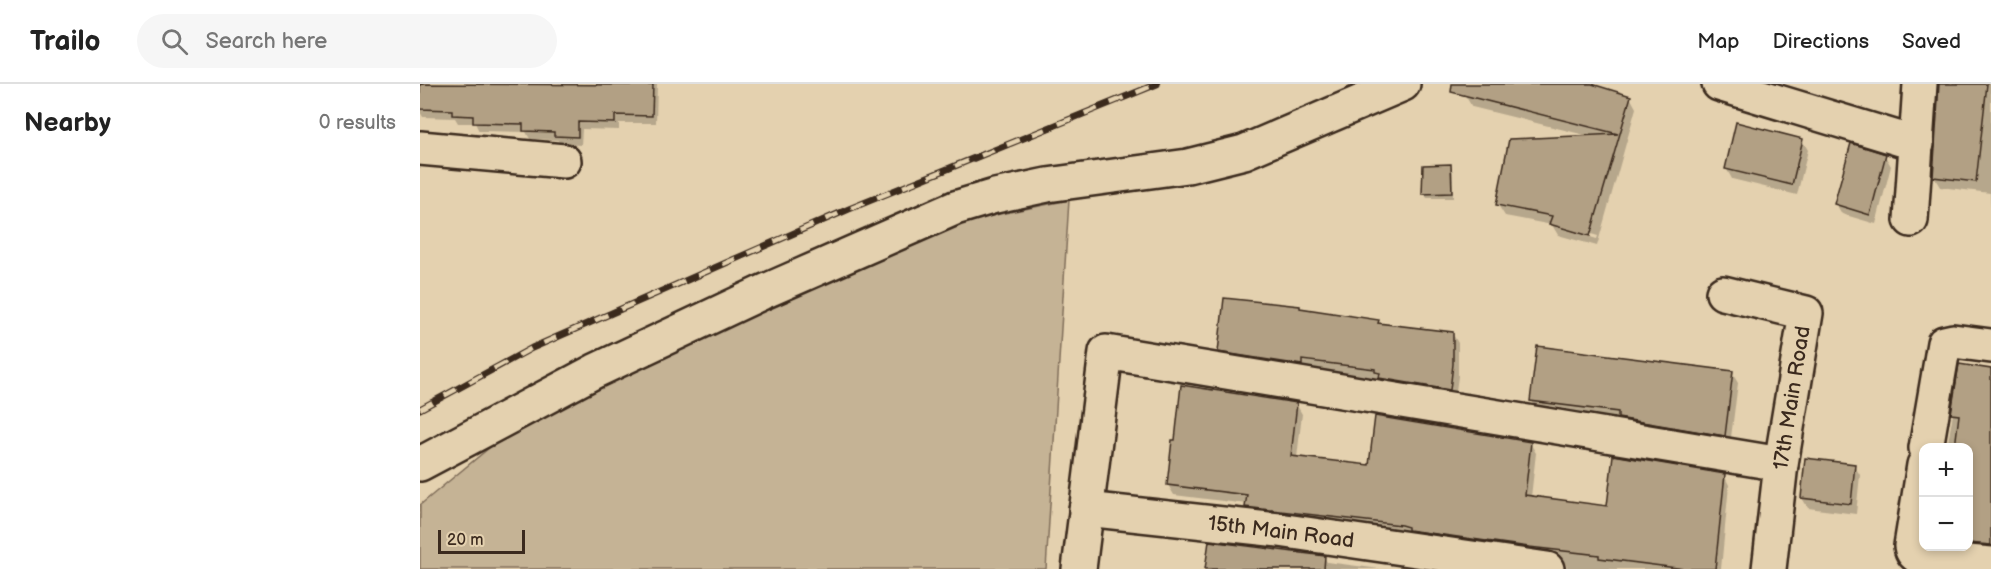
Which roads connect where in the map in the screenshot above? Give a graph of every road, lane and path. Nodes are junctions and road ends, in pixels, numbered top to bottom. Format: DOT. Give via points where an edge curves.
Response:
graph roads {
  1 [pos="1403,84"];
  2 [pos="1719,84"];
  3 [pos="1920,84"];
  4 [pos="1917,144"];
  5 [pos="420,148"];
  6 [pos="564,161"];
  7 [pos="1911,220"];
  8 [pos="1723,293"];
  9 [pos="1991,346"];
  10 [pos="1927,443"];
  11 [pos="420,464"];
  12 [pos="1781,464"];
  13 [pos="1919,492"];
  14 [pos="1086,509"];
  15 [pos="1991,564"];
  16 [pos="1079,569"];
  17 [pos="1547,569"];
  18 [pos="1769,569"];
  1 -- 11 [label="street" via="1244,152 1188,166 1047,185 955,208 595,371"];
  2 -- 4 [label="street"];
  3 -- 4 [label="street"];
  4 -- 7 [label="street"];
  5 -- 6 [label="street"];
  8 -- 12 [label="street, 17th Main Road" via="1806,313"];
  9 -- 10 [label="street" via="1953,341 1944,344"];
  12 -- 14 [label="street" via="1106,352"];
  12 -- 18 [label="street, 17th Main Road"];
  13 -- 15 [label="street" via="1911,552 1922,558"];
  14 -- 16 [label="street"];
  14 -- 17 [label="street, 15th Main Road" via="1279,530"];
}
